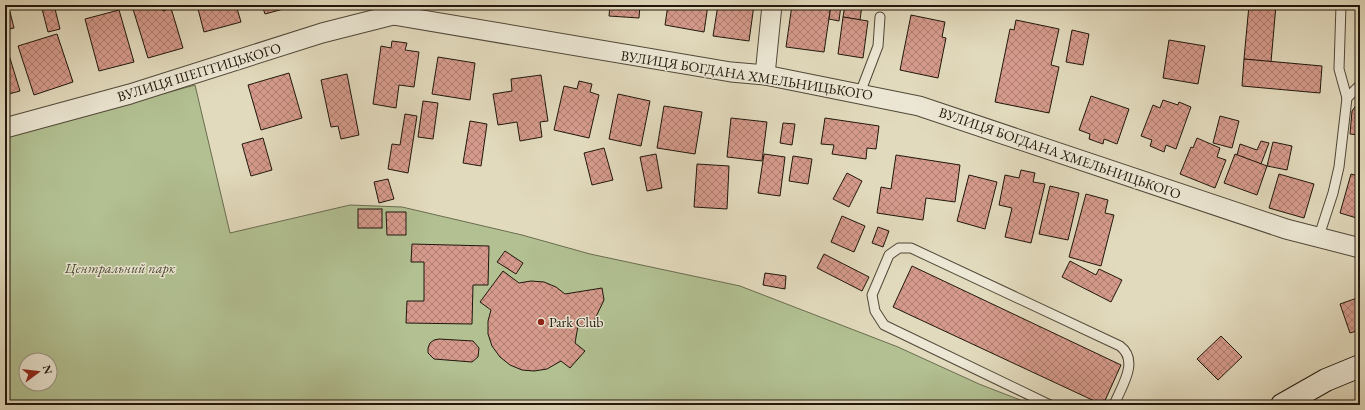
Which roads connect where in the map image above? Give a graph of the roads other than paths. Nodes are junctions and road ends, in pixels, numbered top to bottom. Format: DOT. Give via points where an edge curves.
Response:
graph roads {
  1 [pos="772,5"];
  2 [pos="1341,5"];
  3 [pos="387,10"];
  4 [pos="880,17"];
  5 [pos="765,75"];
  6 [pos="1360,85"];
  7 [pos="860,93"];
  8 [pos="1347,98"];
  9 [pos="5,128"];
  10 [pos="1318,238"];
  11 [pos="1360,248"];
  12 [pos="1360,366"];
  13 [pos="1050,405"];
  14 [pos="1114,405"];
  15 [pos="1282,405"];
  1 -- 5 [label="street"];
  2 -- 8 [label="lane" via="1339,69"];
  3 -- 5 [label="street, ВУЛИЦЯ БОГДАНА ХМЕЛЬНИЦЬКОГО" via="724,71"];
  3 -- 9 [label="street, ВУЛИЦЯ ШЕПТИЦЬКОГО" via="130,94"];
  4 -- 7 [label="lane" via="878,46"];
  5 -- 7 [label="street, ВУЛИЦЯ БОГДАНА ХМЕЛЬНИЦЬКОГО"];
  6 -- 8 [label="lane"];
  7 -- 10 [label="street, ВУЛИЦЯ БОГДАНА ХМЕЛЬНИЦЬКОГО" via="919,106 1244,216"];
  8 -- 10 [label="lane" via="1339,167"];
  10 -- 11 [label="street, ВУЛИЦЯ БОГДАНА ХМЕЛЬНИЦЬКОГО"];
  12 -- 15 [label="main road" via="1326,380"];
  13 -- 14 [label="lane" via="884,325 875,311 872,295 889,255 899,248 911,248 1120,346 1126,351 1130,363"];
}
